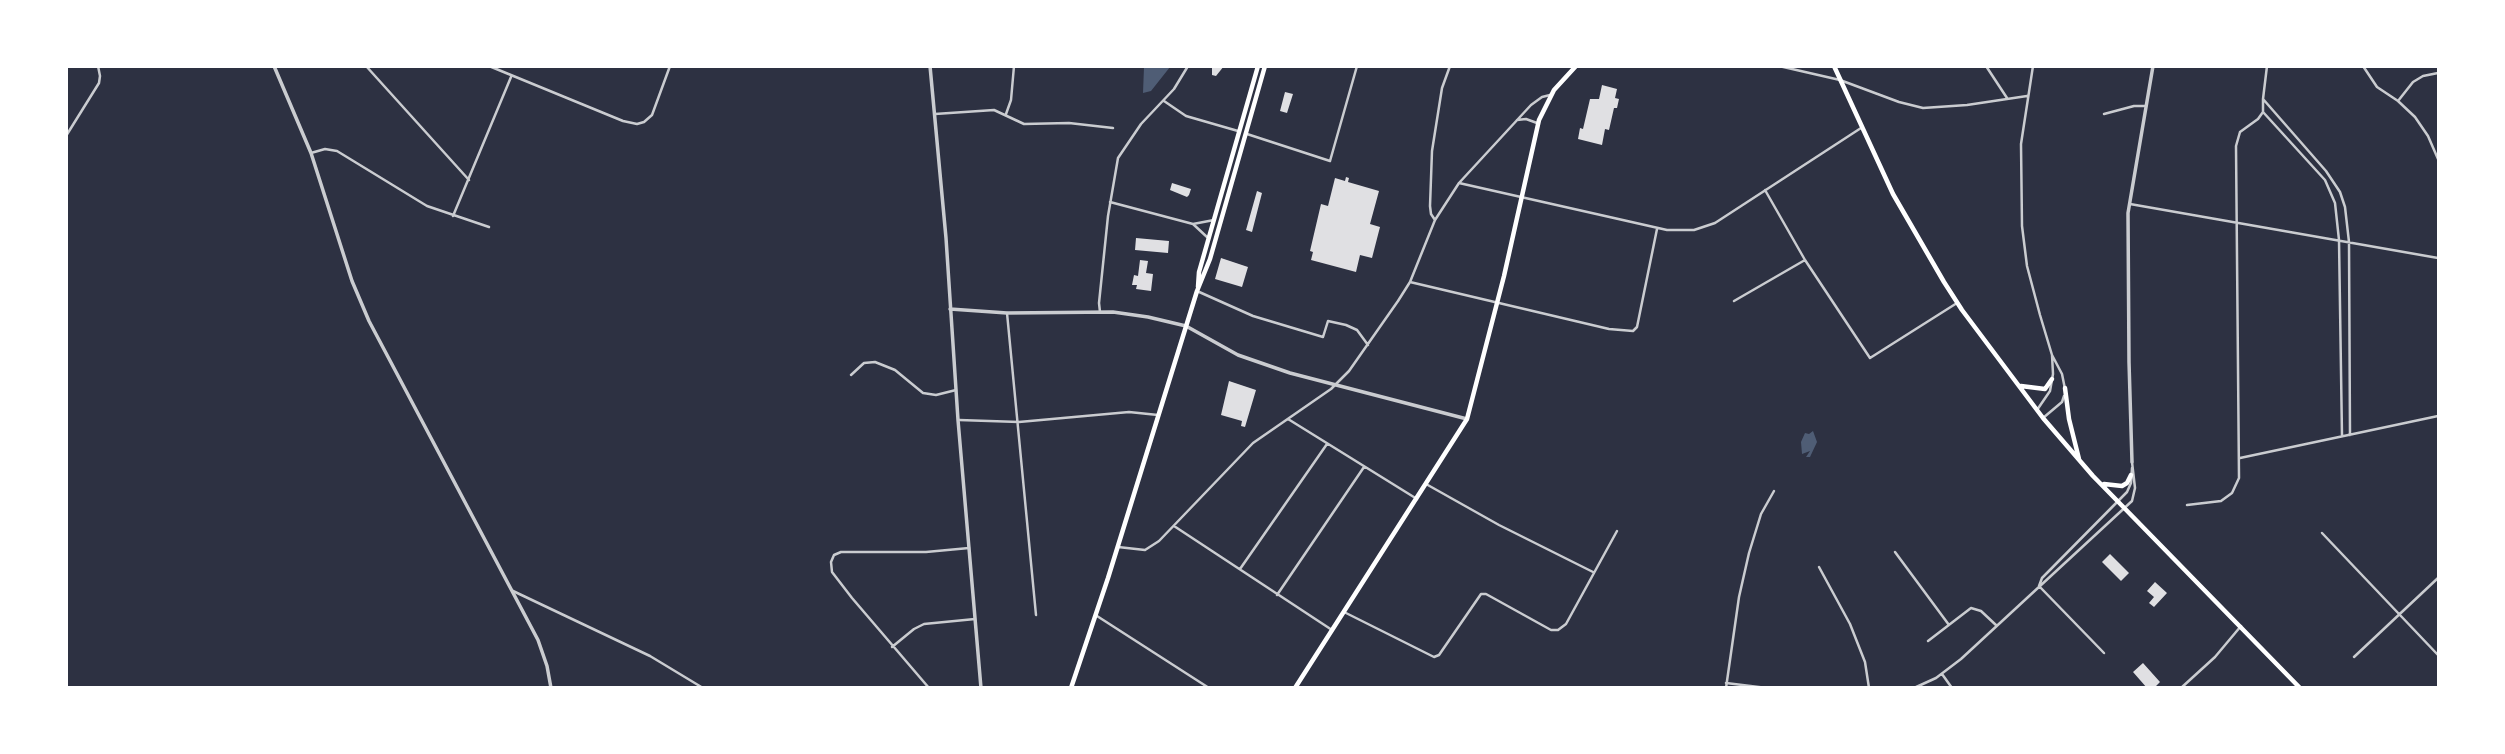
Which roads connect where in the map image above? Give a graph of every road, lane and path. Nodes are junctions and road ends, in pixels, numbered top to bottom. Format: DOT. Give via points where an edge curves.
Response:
graph roads {
  1 [pos="98,66"];
  2 [pos="274,66"];
  3 [pos="366,66"];
  4 [pos="489,66"];
  5 [pos="670,66"];
  6 [pos="930,66"];
  7 [pos="1014,66"];
  8 [pos="1188,66"];
  9 [pos="1258,66"];
  10 [pos="1265,66"];
  11 [pos="1357,66"];
  12 [pos="1450,66"];
  13 [pos="1576,66"];
  14 [pos="1779,66"];
  15 [pos="1834,66"];
  16 [pos="1986,66"];
  17 [pos="2033,66"];
  18 [pos="2153,66"];
  19 [pos="2267,66"];
  20 [pos="2363,66"];
  21 [pos="2438,73"];
  22 [pos="511,76"];
  23 [pos="1840,80"];
  24 [pos="1551,95"];
  25 [pos="2027,96"];
  26 [pos="2007,99"];
  27 [pos="2263,99"];
  28 [pos="1164,101"];
  29 [pos="2398,101"];
  30 [pos="2146,106"];
  31 [pos="2263,112"];
  32 [pos="933,114"];
  33 [pos="1006,114"];
  34 [pos="2104,114"];
  35 [pos="1517,120"];
  36 [pos="1538,123"];
  37 [pos="1113,128"];
  38 [pos="1861,128"];
  39 [pos="1238,131"];
  40 [pos="1244,133"];
  41 [pos="66,136"];
  42 [pos="311,153"];
  43 [pos="2438,159"];
  44 [pos="469,180"];
  45 [pos="1459,183"];
  46 [pos="1765,190"];
  47 [pos="1521,195"];
  48 [pos="1110,202"];
  49 [pos="2130,204"];
  50 [pos="453,216"];
  51 [pos="1214,220"];
  52 [pos="1435,220"];
  53 [pos="2237,222"];
  54 [pos="1193,224"];
  55 [pos="489,227"];
  56 [pos="1657,228"];
  57 [pos="1209,239"];
  58 [pos="2339,240"];
  59 [pos="2349,242"];
  60 [pos="2438,258"];
  61 [pos="1805,260"];
  62 [pos="1410,282"];
  63 [pos="1197,291"];
  64 [pos="1734,302"];
  65 [pos="1957,302"];
  66 [pos="1497,304"];
  67 [pos="950,309"];
  68 [pos="1100,312"];
  69 [pos="1007,313"];
  70 [pos="1186,326"];
  71 [pos="1368,345"];
  72 [pos="2052,355"];
  73 [pos="851,375"];
  74 [pos="2052,379"];
  75 [pos="1334,386"];
  76 [pos="2019,386"];
  77 [pos="2065,388"];
  78 [pos="956,390"];
  79 [pos="2037,410"];
  80 [pos="1158,415"];
  81 [pos="2438,416"];
  82 [pos="1287,418"];
  83 [pos="2043,418"];
  84 [pos="1467,419"];
  85 [pos="958,420"];
  86 [pos="1019,422"];
  87 [pos="2350,435"];
  88 [pos="2342,436"];
  89 [pos="1326,444"];
  90 [pos="2239,458"];
  91 [pos="2079,460"];
  92 [pos="2132,462"];
  93 [pos="1364,467"];
  94 [pos="2131,475"];
  95 [pos="1426,484"];
  96 [pos="2102,484"];
  97 [pos="1774,491"];
  98 [pos="1417,499"];
  99 [pos="2120,501"];
  100 [pos="2187,505"];
  101 [pos="2126,507"];
  102 [pos="1173,526"];
  103 [pos="1618,531"];
  104 [pos="2322,533"];
  105 [pos="1118,547"];
  106 [pos="969,548"];
  107 [pos="1895,552"];
  108 [pos="1819,567"];
  109 [pos="1240,569"];
  110 [pos="1594,573"];
  111 [pos="2438,578"];
  112 [pos="2039,586"];
  113 [pos="511,590"];
  114 [pos="1277,594"];
  115 [pos="1343,612"];
  116 [pos="2399,614"];
  117 [pos="1036,615"];
  118 [pos="1096,615"];
  119 [pos="975,619"];
  120 [pos="1949,625"];
  121 [pos="1997,626"];
  122 [pos="2241,626"];
  123 [pos="1332,630"];
  124 [pos="1928,641"];
  125 [pos="892,647"];
  126 [pos="2104,653"];
  127 [pos="2438,655"];
  128 [pos="2354,657"];
  129 [pos="1942,674"];
  130 [pos="1726,685"];
  131 [pos="1950,687"];
  132 [pos="551,688"];
  133 [pos="704,688"];
  134 [pos="929,688"];
  135 [pos="981,688"];
  136 [pos="1071,688"];
  137 [pos="1209,688"];
  138 [pos="1295,688"];
  139 [pos="1767,688"];
  140 [pos="1869,688"];
  141 [pos="1914,688"];
  142 [pos="2181,688"];
  143 [pos="2300,688"];
  1 -- 41 [label="street" via="99,83"];
  2 -- 42 [label="street"];
  3 -- 44 [label="street"];
  4 -- 22 [label="street"];
  5 -- 22 [label="street" via="652,115 637,124"];
  6 -- 32 [label="street"];
  7 -- 33 [label="street"];
  8 -- 28 [label="street"];
  9 -- 39 [label="main road"];
  10 -- 40 [label="main road"];
  11 -- 40 [label="street" via="1330,161"];
  12 -- 52 [label="street" via="1432,151 1430,206"];
  13 -- 24 [label="main road"];
  14 -- 23 [label="street"];
  15 -- 23 [label="main road"];
  16 -- 26 [label="street"];
  17 -- 25 [label="street"];
  18 -- 30 [label="street"];
  19 -- 27 [label="street"];
  20 -- 29 [label="street" via="2373,83"];
  21 -- 29 [label="street" via="2418,79"];
  22 -- 44 [label="street"];
  23 -- 26 [label="street" via="1923,108"];
  23 -- 38 [label="main road"];
  24 -- 35 [label="street" via="1542,97"];
  24 -- 36 [label="main road"];
  25 -- 26 [label="street"];
  25 -- 72 [label="street" via="2021,144 2022,226 2027,265"];
  27 -- 31 [label="street"];
  27 -- 59 [label="street" via="2336,185 2347,215"];
  28 -- 39 [label="street" via="1186,116"];
  28 -- 48 [label="street" via="1118,158"];
  29 -- 43 [label="street" via="2423,128"];
  30 -- 34 [label="street"];
  30 -- 49 [label="street"];
  31 -- 53 [label="street" via="2243,129 2237,141"];
  31 -- 58 [label="street" via="2327,184 2337,212"];
  32 -- 33 [label="street" via="994,110"];
  32 -- 67 [label="street"];
  33 -- 37 [label="street" via="1024,124"];
  35 -- 36 [label="street"];
  35 -- 45 [label="street"];
  36 -- 47 [label="main road"];
  38 -- 46 [label="street"];
  38 -- 65 [label="main road" via="1896,200"];
  39 -- 40 [label="street"];
  39 -- 51 [label="main road"];
  40 -- 63 [label="main road" via="1210,260"];
  42 -- 50 [label="street" via="328,149 346,156 427,206"];
  42 -- 113 [label="street" via="369,321"];
  44 -- 50 [label="street"];
  45 -- 47 [label="street"];
  45 -- 52 [label="street"];
  46 -- 56 [label="street" via="1708,226 1684,231"];
  46 -- 61 [label="street"];
  47 -- 56 [label="street"];
  47 -- 66 [label="main road"];
  48 -- 54 [label="street"];
  48 -- 68 [label="street"];
  49 -- 53 [label="street"];
  49 -- 92 [label="street"];
  50 -- 55 [label="street"];
  51 -- 54 [label="street"];
  51 -- 57 [label="main road"];
  52 -- 62 [label="street"];
  53 -- 58 [label="street"];
  53 -- 90 [label="street"];
  54 -- 57 [label="street"];
  56 -- 66 [label="street" via="1633,331"];
  57 -- 63 [label="main road"];
  58 -- 59 [label="street"];
  58 -- 88 [label="street"];
  59 -- 60 [label="street"];
  59 -- 87 [label="street"];
  61 -- 64 [label="street"];
  61 -- 65 [label="street" via="1870,358"];
  62 -- 66 [label="street"];
  62 -- 71 [label="street"];
  63 -- 70 [label="main road"];
  63 -- 71 [label="street" via="1253,316 1323,337 1328,321 1346,325 1357,330"];
  65 -- 76 [label="main road"];
  66 -- 84 [label="main road"];
  67 -- 69 [label="street"];
  67 -- 78 [label="street"];
  68 -- 69 [label="street"];
  68 -- 70 [label="street"];
  69 -- 86 [label="street"];
  70 -- 75 [label="street" via="1238,355"];
  70 -- 80 [label="main road"];
  71 -- 75 [label="street"];
  72 -- 74 [label="street"];
  72 -- 77 [label="street"];
  73 -- 78 [label="street" via="864,363 875,362 895,370 923,393"];
  74 -- 76 [label="main road" via="2045,389"];
  74 -- 79 [label="street" via="2049,396"];
  75 -- 82 [label="street"];
  75 -- 84 [label="street"];
  76 -- 79 [label="main road"];
  77 -- 83 [label="street" via="2062,402"];
  77 -- 91 [label="main road"];
  78 -- 85 [label="street"];
  79 -- 83 [label="main road"];
  80 -- 86 [label="street" via="1129,412"];
  80 -- 105 [label="main road"];
  81 -- 87 [label="street"];
  82 -- 89 [label="street"];
  82 -- 102 [label="street" via="1253,443"];
  83 -- 91 [label="main road"];
  84 -- 95 [label="main road"];
  85 -- 86 [label="street"];
  85 -- 106 [label="street"];
  86 -- 117 [label="street"];
  87 -- 88 [label="street"];
  88 -- 90 [label="street"];
  89 -- 93 [label="street"];
  89 -- 109 [label="street"];
  90 -- 100 [label="street" via="2239,478 2228,496 2212,504"];
  91 -- 96 [label="main road"];
  92 -- 94 [label="street"];
  92 -- 101 [label="street" via="2135,488"];
  93 -- 98 [label="street"];
  93 -- 114 [label="street"];
  94 -- 96 [label="main road" via="2122,486"];
  94 -- 99 [label="street"];
  95 -- 98 [label="main road"];
  95 -- 110 [label="street"];
  96 -- 99 [label="main road"];
  97 -- 130 [label="street" via="1761,514 1738,597"];
  98 -- 115 [label="main road"];
  99 -- 101 [label="main road"];
  99 -- 112 [label="street"];
  101 -- 112 [label="street"];
  101 -- 122 [label="main road"];
  102 -- 105 [label="street" via="1145,550"];
  102 -- 109 [label="street"];
  103 -- 110 [label="street"];
  104 -- 116 [label="street"];
  105 -- 118 [label="main road"];
  106 -- 119 [label="street"];
  106 -- 125 [label="street" via="834,555 832,572"];
  107 -- 120 [label="street"];
  108 -- 140 [label="street" via="1850,624 1865,662"];
  109 -- 114 [label="street"];
  110 -- 115 [label="street" via="1561,629 1551,630 1481,594 1434,657"];
  111 -- 116 [label="street"];
  112 -- 121 [label="street"];
  112 -- 126 [label="street"];
  113 -- 132 [label="street" via="538,640"];
  113 -- 133 [label="street" via="623,642"];
  114 -- 123 [label="street"];
  115 -- 123 [label="main road"];
  116 -- 127 [label="street"];
  116 -- 128 [label="street"];
  118 -- 136 [label="main road"];
  118 -- 137 [label="street"];
  119 -- 125 [label="street" via="924,624"];
  119 -- 135 [label="street"];
  120 -- 121 [label="street" via="1971,608"];
  120 -- 124 [label="street"];
  121 -- 129 [label="street"];
  122 -- 142 [label="street"];
  122 -- 143 [label="main road"];
  123 -- 138 [label="main road"];
  125 -- 134 [label="street"];
  129 -- 131 [label="street"];
  129 -- 141 [label="street"];
  130 -- 139 [label="street"];
}
